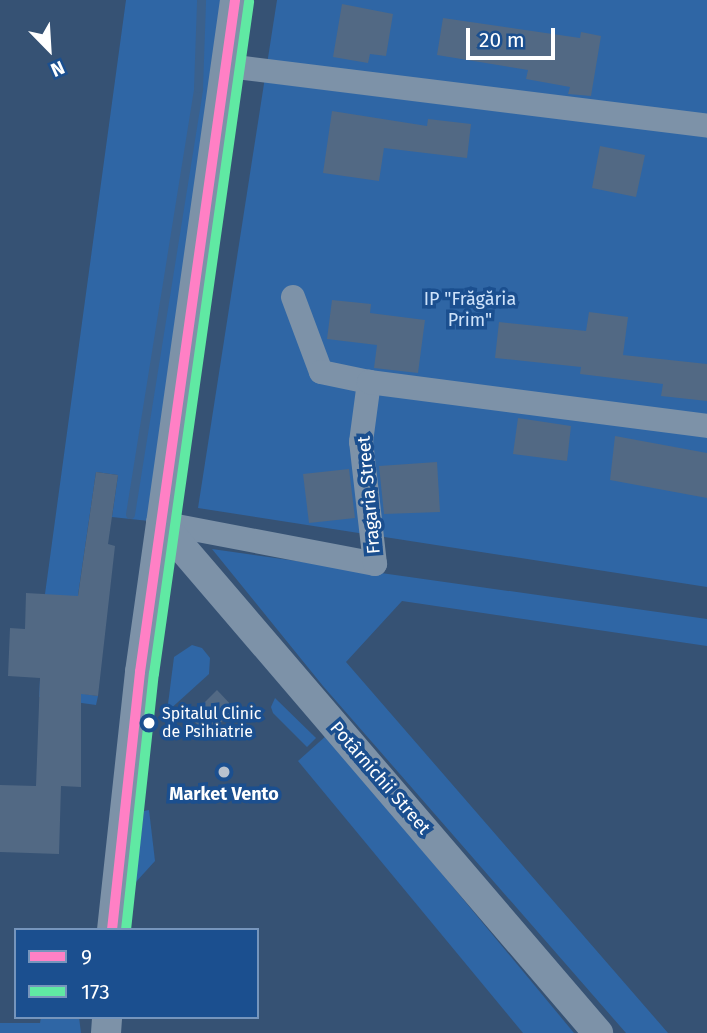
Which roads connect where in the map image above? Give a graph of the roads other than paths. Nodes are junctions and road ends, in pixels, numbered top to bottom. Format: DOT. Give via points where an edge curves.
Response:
graph roads {
  1 [pos="235,0"];
  2 [pos="228,66"];
  3 [pos="707,126"];
  4 [pos="293,297"];
  5 [pos="369,382"];
  6 [pos="707,426"];
  7 [pos="161,523"];
  8 [pos="112,928"];
  9 [pos="598,1033"];
  1 -- 2 [label="street"];
  2 -- 3 [label="street"];
  2 -- 7 [label="street"];
  4 -- 5 [label="street" via="321,372"];
  5 -- 6 [label="street"];
  5 -- 7 [label="street, Fragaria Street" via="361,442 375,564"];
  7 -- 8 [label="street"];
  7 -- 9 [label="street, Potârnichii Street"];
}
